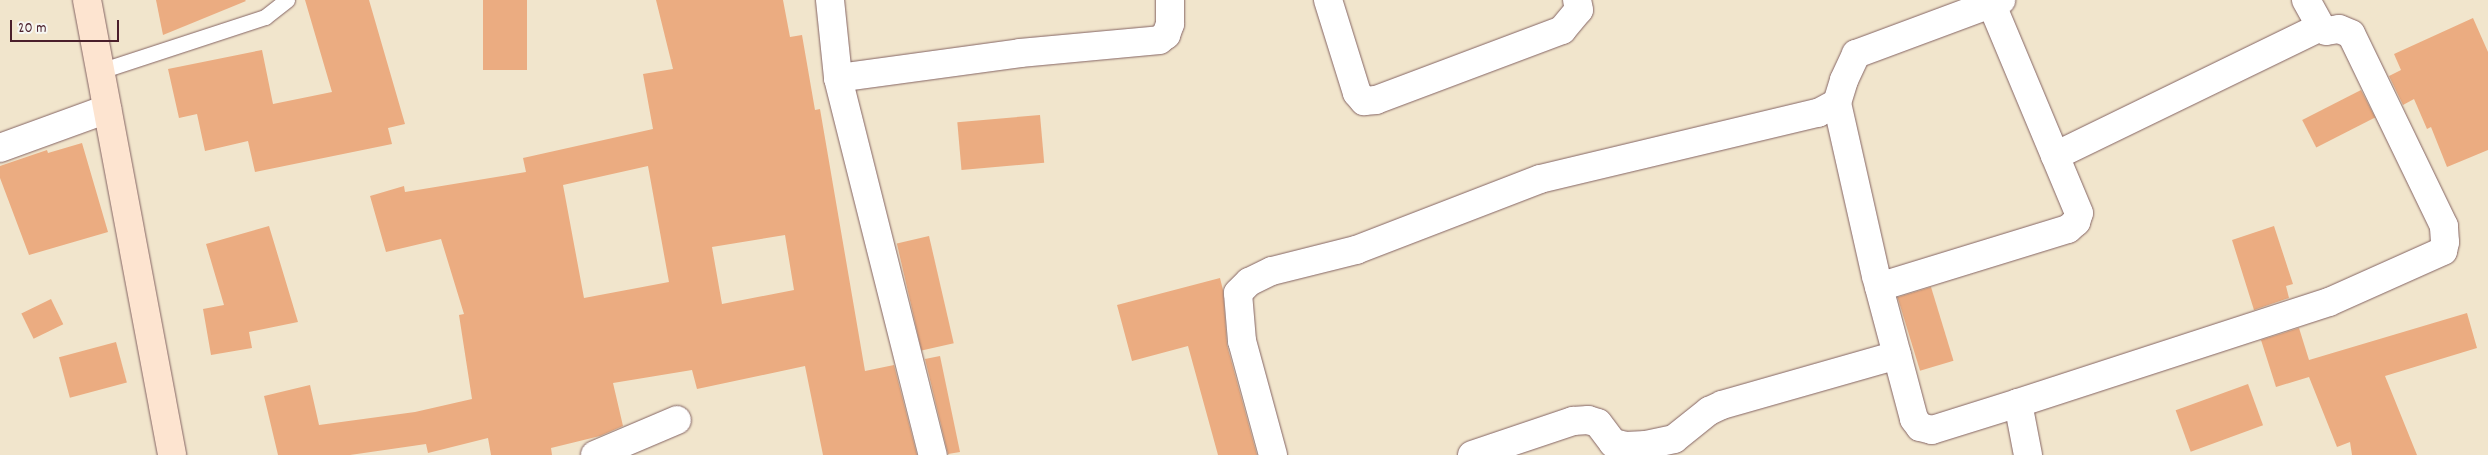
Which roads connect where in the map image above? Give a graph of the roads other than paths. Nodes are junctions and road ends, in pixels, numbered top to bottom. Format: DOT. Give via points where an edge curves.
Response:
graph roads {
  1 [pos="87,0"];
  2 [pos="287,0"];
  3 [pos="830,0"];
  4 [pos="1170,0"];
  5 [pos="1328,0"];
  6 [pos="1577,0"];
  7 [pos="2306,0"];
  8 [pos="1996,2"];
  9 [pos="2320,27"];
  10 [pos="100,71"];
  11 [pos="838,78"];
  12 [pos="1837,103"];
  13 [pos="107,109"];
  14 [pos="0,148"];
  15 [pos="2055,156"];
  16 [pos="1879,287"];
  17 [pos="1897,355"];
  18 [pos="2018,403"];
  19 [pos="677,420"];
  20 [pos="602,454"];
  21 [pos="172,455"];
  22 [pos="933,455"];
  23 [pos="1273,455"];
  24 [pos="1472,455"];
  25 [pos="2028,455"];
  1 -- 10 [label="street"];
  2 -- 10 [label="lane" via="265,17"];
  3 -- 11 [label="street"];
  4 -- 11 [label="street" via="1170,24 1159,40 1020,52"];
  5 -- 6 [label="street" via="1357,93 1364,101 1376,100 1562,30 1578,10"];
  7 -- 9 [label="street"];
  8 -- 12 [label="street" via="1856,54"];
  8 -- 15 [label="street"];
  9 -- 15 [label="street"];
  9 -- 18 [label="street" via="2326,31 2339,29 2351,34 2444,226 2443,251 2329,302"];
  10 -- 13 [label="street"];
  11 -- 22 [label="street"];
  12 -- 16 [label="street"];
  12 -- 23 [label="street" via="1818,113 1540,179 1356,250 1272,271 1249,282 1238,293 1242,341"];
  13 -- 14 [label="street"];
  13 -- 21 [label="street"];
  15 -- 16 [label="street" via="2079,213 2076,222 2068,229"];
  16 -- 17 [label="street"];
  17 -- 18 [label="street" via="1914,419 1920,427 1932,430"];
  17 -- 24 [label="street" via="1722,405 1709,411 1674,439 1626,446 1613,443 1598,423 1572,421"];
  18 -- 25 [label="street"];
  19 -- 20 [label="street"];
}
